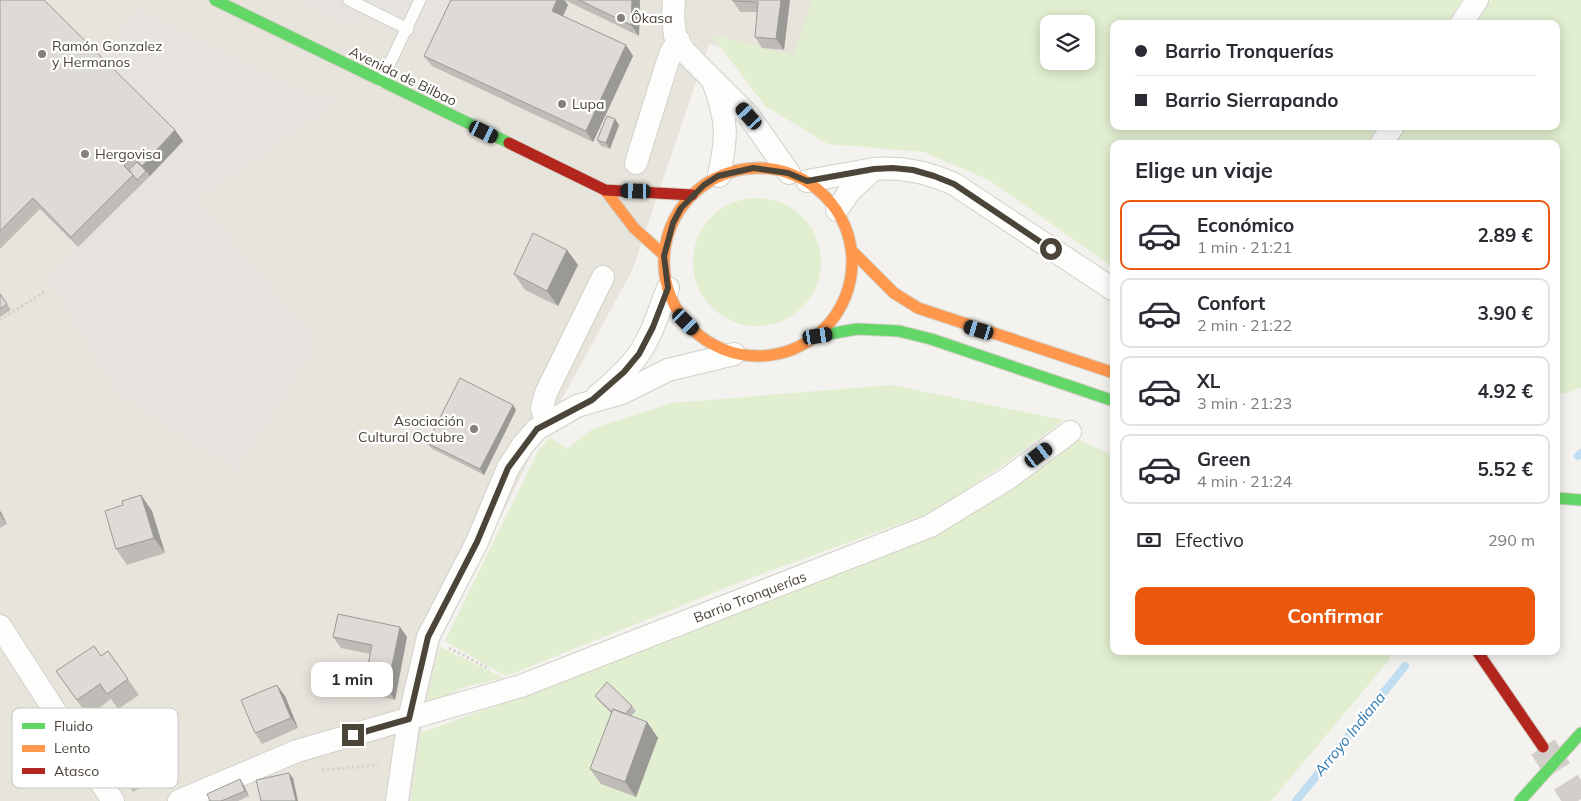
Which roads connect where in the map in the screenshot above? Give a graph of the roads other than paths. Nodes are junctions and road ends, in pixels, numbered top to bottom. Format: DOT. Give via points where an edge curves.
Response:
graph roads {
  1 [pos="216,0"];
  2 [pos="349,0"];
  3 [pos="420,0"];
  4 [pos="674,0"];
  5 [pos="1477,0"];
  6 [pos="1464,20"];
  7 [pos="408,29"];
  8 [pos="678,41"];
  9 [pos="712,80"];
  10 [pos="381,82"];
  11 [pos="636,163"];
  12 [pos="874,169"];
  13 [pos="718,176"];
  14 [pos="798,177"];
  15 [pos="605,190"];
  16 [pos="692,196"];
  17 [pos="837,210"];
  18 [pos="852,251"];
  19 [pos="664,256"];
  20 [pos="603,277"];
  21 [pos="1110,287"];
  22 [pos="668,288"];
  23 [pos="905,321"];
  24 [pos="818,336"];
  25 [pos="931,339"];
  26 [pos="734,354"];
  27 [pos="1110,372"];
  28 [pos="592,400"];
  29 [pos="1110,400"];
  30 [pos="547,423"];
  31 [pos="1070,432"];
  32 [pos="1560,498"];
  33 [pos="1581,500"];
  34 [pos="0,626"];
  35 [pos="1479,655"];
  36 [pos="53,708"];
  37 [pos="409,719"];
  38 [pos="1581,733"];
  39 [pos="1543,747"];
  40 [pos="105,788"];
  41 [pos="113,801"];
  42 [pos="179,801"];
  43 [pos="397,801"];
  44 [pos="1520,801"];
  1 -- 10 [label="main road, Avenida de Bilbao"];
  2 -- 7 [label="lane"];
  3 -- 7 [label="lane"];
  4 -- 8 [label="street" via="673,16"];
  5 -- 6 [label="street"];
  7 -- 10 [label="lane"];
  8 -- 9 [label="street"];
  8 -- 11 [label="street" via="671,52"];
  9 -- 13 [label="street" via="724,110 725,125 726,143"];
  9 -- 14 [label="street" via="749,116"];
  10 -- 15 [label="main road, Avenida de Bilbao"];
  12 -- 14 [label="street"];
  12 -- 17 [label="street" via="849,192"];
  12 -- 21 [label="street" via="913,170 954,184"];
  13 -- 14 [label="main road" via="753,168"];
  13 -- 16 [label="main road"];
  14 -- 17 [label="main road" via="823,193"];
  15 -- 16 [label="main road"];
  15 -- 19 [label="main road" via="634,228"];
  16 -- 19 [label="main road" via="673,223"];
  17 -- 18 [label="main road" via="847,229"];
  18 -- 24 [label="main road" via="855,278 834,318"];
  18 -- 27 [label="main road" via="894,293 918,308"];
  19 -- 22 [label="main road"];
  20 -- 30 [label="street" via="546,392 542,408"];
  22 -- 26 [label="main road" via="686,322 700,336"];
  22 -- 28 [label="street" via="639,354"];
  23 -- 25 [label="main road"];
  24 -- 25 [label="main road" via="857,329 899,331"];
  24 -- 26 [label="main road" via="787,352 769,356"];
  25 -- 29 [label="main road"];
  26 -- 28 [label="street" via="668,370 622,393"];
  28 -- 30 [label="street"];
  30 -- 37 [label="street" via="532,434 508,468 477,542 428,637"];
  31 -- 37 [label="street, Barrio Tronquerías" via="1007,479 930,526 521,686"];
  32 -- 33 [label="main road"];
  34 -- 36 [label="street"];
  35 -- 39 [label="main road"];
  37 -- 42 [label="street, Barrio Tronquerías" via="297,751"];
  37 -- 43 [label="street"];
  38 -- 44 [label="main road"];
  40 -- 41 [label="street"];
}
